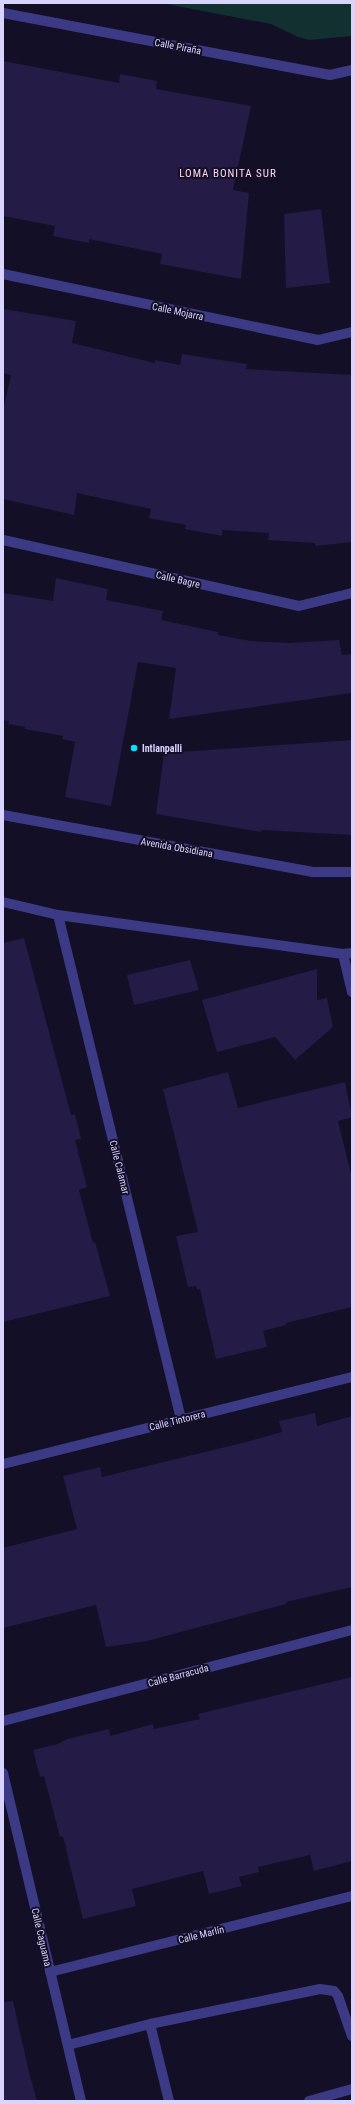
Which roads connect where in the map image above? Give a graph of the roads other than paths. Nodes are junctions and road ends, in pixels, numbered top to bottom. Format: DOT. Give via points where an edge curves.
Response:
graph roads {
  1 [pos="3,14"];
  2 [pos="352,70"];
  3 [pos="3,274"];
  4 [pos="352,332"];
  5 [pos="3,540"];
  6 [pos="352,593"];
  7 [pos="3,816"];
  8 [pos="352,872"];
  9 [pos="3,902"];
  10 [pos="58,915"];
  11 [pos="347,954"];
  12 [pos="352,992"];
  13 [pos="352,1377"];
  14 [pos="181,1419"];
  15 [pos="3,1464"];
  16 [pos="352,1630"];
  17 [pos="3,1721"];
  18 [pos="3,1773"];
  19 [pos="352,1896"];
  20 [pos="50,1972"];
  21 [pos="150,2024"];
  22 [pos="352,2036"];
  23 [pos="68,2045"];
  24 [pos="352,2089"];
  25 [pos="337,2098"];
  26 [pos="81,2101"];
  27 [pos="169,2101"];
  28 [pos="309,2101"];
  1 -- 2 [label="street, Calle Piraña" via="330,75"];
  3 -- 4 [label="street, Calle Mojarra" via="318,340"];
  5 -- 6 [label="street, Calle Bagre" via="299,606"];
  7 -- 8 [label="street, Avenida Obsidiana" via="313,872"];
  9 -- 10 [label="street"];
  10 -- 11 [label="street"];
  10 -- 14 [label="street, Calle Calamar"];
  11 -- 12 [label="street"];
  13 -- 14 [label="street, Calle Tintorera"];
  14 -- 15 [label="street, Calle Tintorera"];
  16 -- 17 [label="street, Calle Barracuda"];
  18 -- 20 [label="street, Calle Caguama"];
  19 -- 20 [label="street, Calle Marlín"];
  20 -- 23 [label="street, Calle Caguama"];
  21 -- 22 [label="street" via="320,1989 334,1991 338,1996"];
  21 -- 23 [label="street"];
  21 -- 27 [label="street"];
  23 -- 26 [label="street, Calle Caguama"];
  24 -- 25 [label="street"];
  25 -- 28 [label="street"];
}
